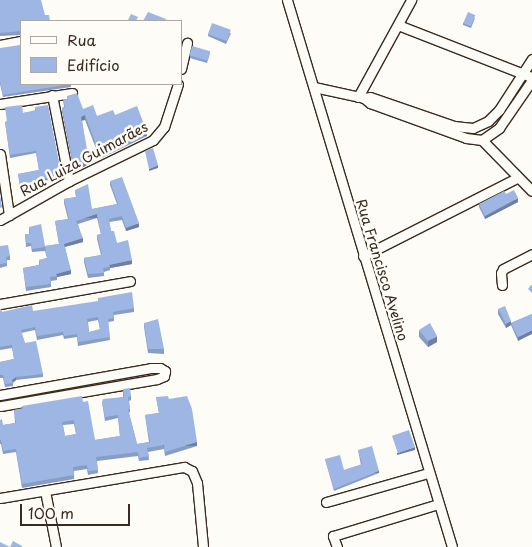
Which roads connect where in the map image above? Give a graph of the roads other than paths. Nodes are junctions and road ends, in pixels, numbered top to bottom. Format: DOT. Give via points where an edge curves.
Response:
graph roads {
  1 [pos="287,0"];
  2 [pos="411,0"];
  3 [pos="398,25"];
  4 [pos="20,41"];
  5 [pos="187,43"];
  6 [pos="0,45"];
  7 [pos="532,59"];
  8 [pos="182,65"];
  9 [pos="529,77"];
  10 [pos="178,85"];
  11 [pos="314,87"];
  12 [pos="72,93"];
  13 [pos="52,95"];
  14 [pos="361,97"];
  15 [pos="0,104"];
  16 [pos="489,120"];
  17 [pos="492,134"];
  18 [pos="482,140"];
  19 [pos="494,152"];
  20 [pos="0,154"];
  21 [pos="517,178"];
  22 [pos="69,181"];
  23 [pos="532,191"];
  24 [pos="9,215"];
  25 [pos="0,220"];
  26 [pos="532,254"];
  27 [pos="363,256"];
  28 [pos="130,281"];
  29 [pos="502,285"];
  30 [pos="0,304"];
  31 [pos="54,385"];
  32 [pos="0,394"];
  33 [pos="56,396"];
  34 [pos="0,406"];
  35 [pos="428,473"];
  36 [pos="45,491"];
  37 [pos="0,498"];
  38 [pos="326,502"];
  39 [pos="438,504"];
  40 [pos="56,547"];
  41 [pos="202,547"];
  42 [pos="337,547"];
  43 [pos="452,547"];
  1 -- 11 [label="street, Rua Francisco Avelino"];
  2 -- 3 [label="street"];
  3 -- 9 [label="street"];
  3 -- 14 [label="street"];
  4 -- 6 [label="street"];
  5 -- 8 [label="street"];
  7 -- 9 [label="street"];
  9 -- 16 [label="street"];
  9 -- 17 [label="street"];
  10 -- 22 [label="street, Rua Luiza Guimarães" via="170,114 159,135"];
  11 -- 14 [label="street"];
  11 -- 27 [label="street, Rua Francisco Avelino"];
  12 -- 13 [label="street"];
  13 -- 15 [label="street"];
  13 -- 22 [label="street"];
  14 -- 16 [label="street" via="370,97 464,128 473,128"];
  14 -- 18 [label="street" via="466,138"];
  16 -- 17 [label="street"];
  17 -- 18 [label="street"];
  17 -- 19 [label="street"];
  18 -- 19 [label="street"];
  19 -- 21 [label="street"];
  20 -- 24 [label="street"];
  21 -- 23 [label="street"];
  21 -- 27 [label="street"];
  22 -- 24 [label="street, Rua Luiza Guimarães"];
  24 -- 25 [label="street, Rua Luiza Guimarães"];
  26 -- 29 [label="street" via="503,269"];
  27 -- 35 [label="street, Rua Francisco Avelino"];
  28 -- 30 [label="street"];
  31 -- 32 [label="street"];
  31 -- 33 [label="street"];
  31 -- 33 [label="street" via="158,368 165,371 164,376 157,379"];
  33 -- 34 [label="street"];
  35 -- 38 [label="street"];
  35 -- 39 [label="street, Rua Francisco Avelino"];
  36 -- 37 [label="street"];
  36 -- 40 [label="street"];
  36 -- 41 [label="street" via="178,467 188,468 197,483"];
  39 -- 42 [label="street" via="333,536"];
  39 -- 43 [label="street, Rua Francisco Avelino"];
}
